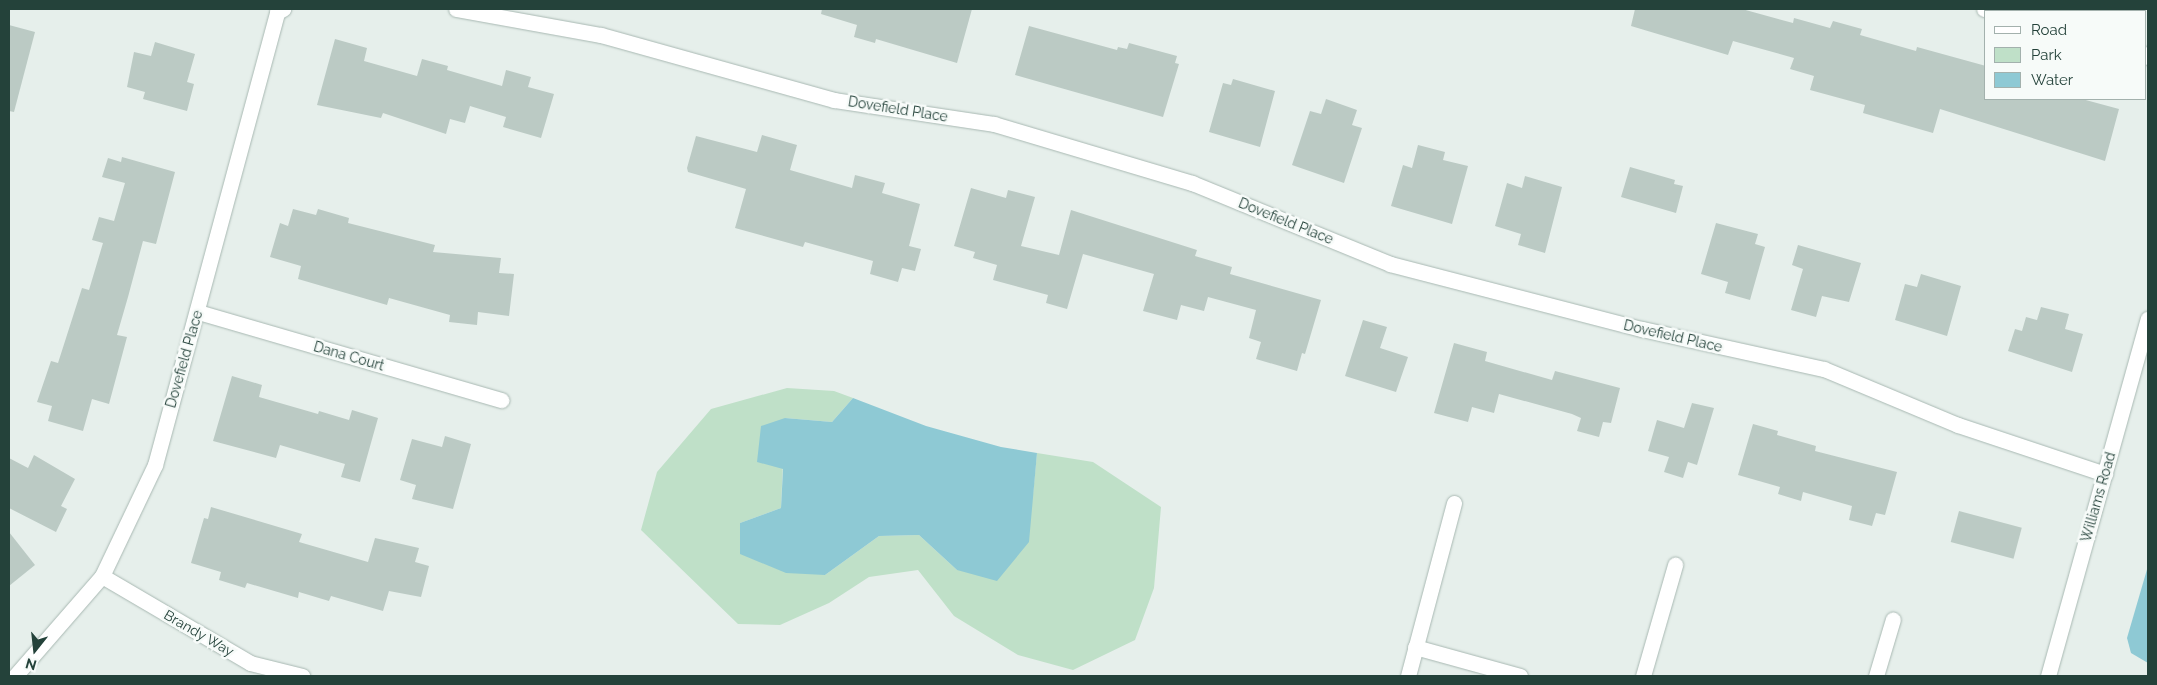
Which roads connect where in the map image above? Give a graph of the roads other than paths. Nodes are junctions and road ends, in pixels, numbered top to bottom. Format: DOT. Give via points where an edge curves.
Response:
graph roads {
  1 [pos="283,9"];
  2 [pos="456,9"];
  3 [pos="499,13"];
  4 [pos="198,312"];
  5 [pos="2148,319"];
  6 [pos="501,400"];
  7 [pos="2105,474"];
  8 [pos="1454,503"];
  9 [pos="1674,565"];
  10 [pos="102,576"];
  11 [pos="1893,618"];
  12 [pos="1415,647"];
  13 [pos="15,676"];
  14 [pos="302,676"];
  15 [pos="1408,676"];
  16 [pos="1520,676"];
  17 [pos="1643,676"];
  18 [pos="1876,676"];
  19 [pos="2048,676"];
  1 -- 4 [label="street, Dovefield Place" via="277,12"];
  2 -- 3 [label="street, Dovefield Place"];
  3 -- 7 [label="street, Dovefield Place" via="601,35 834,100 994,124 1192,183 1390,264 1642,329 1824,369 1958,425"];
  4 -- 6 [label="street, Dana Court"];
  4 -- 10 [label="street, Dovefield Place" via="155,465"];
  5 -- 7 [label="street, Williams Road"];
  7 -- 19 [label="street, Williams Road"];
  8 -- 12 [label="street"];
  9 -- 17 [label="street"];
  10 -- 13 [label="street, Dovefield Place"];
  10 -- 14 [label="street, Brandy Way" via="250,663"];
  11 -- 18 [label="street"];
  12 -- 15 [label="street"];
  12 -- 16 [label="street"];
}
